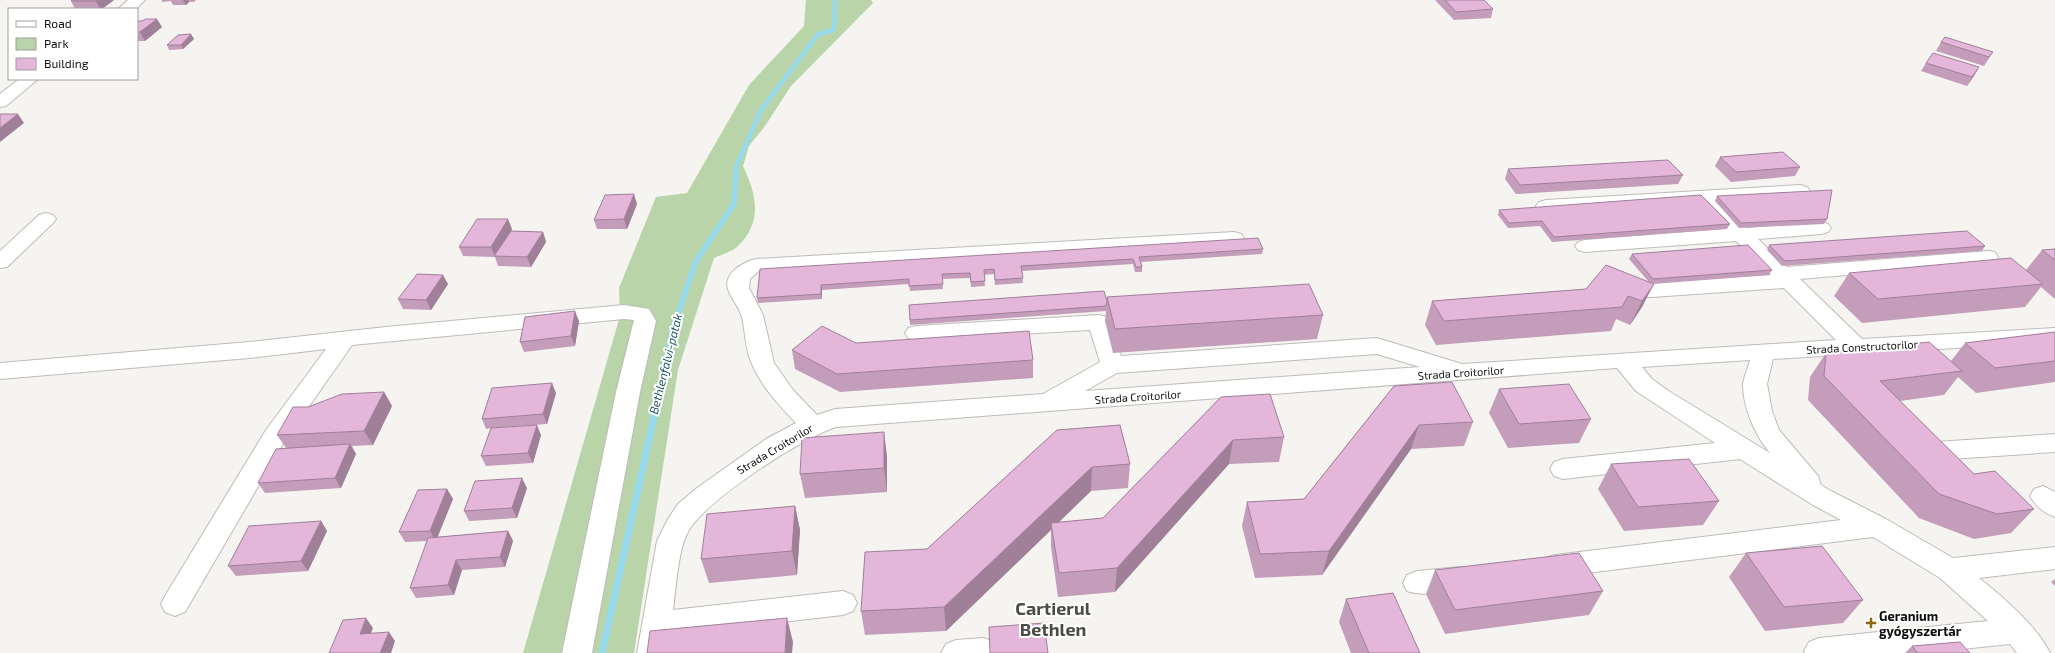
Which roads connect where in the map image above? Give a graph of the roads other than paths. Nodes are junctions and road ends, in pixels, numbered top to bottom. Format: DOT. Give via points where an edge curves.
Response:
graph roads {
  1 [pos="138,0"];
  2 [pos="127,8"];
  3 [pos="29,80"];
  4 [pos="0,102"];
  5 [pos="1800,191"];
  6 [pos="1702,196"];
  7 [pos="1546,206"];
  8 [pos="46,219"];
  9 [pos="1821,228"];
  10 [pos="1740,234"];
  11 [pos="1234,238"];
  12 [pos="1585,246"];
  13 [pos="1988,257"];
  14 [pos="0,262"];
  15 [pos="1785,277"];
  16 [pos="1622,292"];
  17 [pos="916,333"];
  18 [pos="2055,335"];
  19 [pos="345,339"];
  20 [pos="1857,347"];
  21 [pos="1764,352"];
  22 [pos="1623,360"];
  23 [pos="1112,365"];
  24 [pos="1467,373"];
  25 [pos="3,374"];
  26 [pos="1045,404"];
  27 [pos="813,425"];
  28 [pos="2055,443"];
  29 [pos="1743,449"];
  30 [pos="1921,452"];
  31 [pos="1563,469"];
  32 [pos="1822,498"];
  33 [pos="1877,526"];
  34 [pos="2055,558"];
  35 [pos="1528,569"];
  36 [pos="1950,570"];
  37 [pos="1481,575"];
  38 [pos="1417,583"];
  39 [pos="843,603"];
  40 [pos="175,604"];
  41 [pos="656,624"];
  42 [pos="2017,631"];
  43 [pos="984,651"];
  44 [pos="1819,652"];
  45 [pos="577,653"];
  46 [pos="652,653"];
  47 [pos="956,653"];
  48 [pos="2035,653"];
  1 -- 2 [label="street"];
  3 -- 4 [label="street"];
  5 -- 6 [label="street"];
  6 -- 7 [label="street"];
  6 -- 10 [label="street"];
  8 -- 14 [label="street"];
  9 -- 10 [label="street"];
  10 -- 12 [label="street"];
  10 -- 15 [label="street"];
  11 -- 27 [label="street" via="750,267 739,279 739,291 750,309 763,362 790,403"];
  13 -- 15 [label="street"];
  15 -- 16 [label="street"];
  15 -- 20 [label="street"];
  17 -- 23 [label="street" via="1099,322"];
  18 -- 20 [label="street, Strada Constructorilor"];
  19 -- 25 [label="street"];
  19 -- 40 [label="street" via="275,436"];
  19 -- 45 [label="street" via="624,312 641,314 645,320 628,392"];
  20 -- 21 [label="street, Strada Constructorilor"];
  21 -- 22 [label="street, Strada Croitorilor"];
  21 -- 32 [label="street" via="1756,384 1760,411 1768,434"];
  22 -- 24 [label="street, Strada Croitorilor"];
  22 -- 29 [label="street" via="1644,385"];
  23 -- 24 [label="street" via="1377,346"];
  23 -- 26 [label="street"];
  24 -- 26 [label="street, Strada Croitorilor"];
  26 -- 27 [label="street, Strada Croitorilor" via="835,418"];
  27 -- 41 [label="street, Strada Croitorilor" via="741,469 687,512 670,541"];
  28 -- 30 [label="street"];
  29 -- 31 [label="street"];
  29 -- 32 [label="street"];
  32 -- 33 [label="street"];
  33 -- 35 [label="street"];
  33 -- 36 [label="street"];
  34 -- 36 [label="street"];
  36 -- 42 [label="street"];
  37 -- 38 [label="street"];
  39 -- 41 [label="street"];
  41 -- 46 [label="street, Strada Croitorilor"];
  42 -- 44 [label="street"];
  42 -- 48 [label="street"];
  43 -- 47 [label="street"];
}
